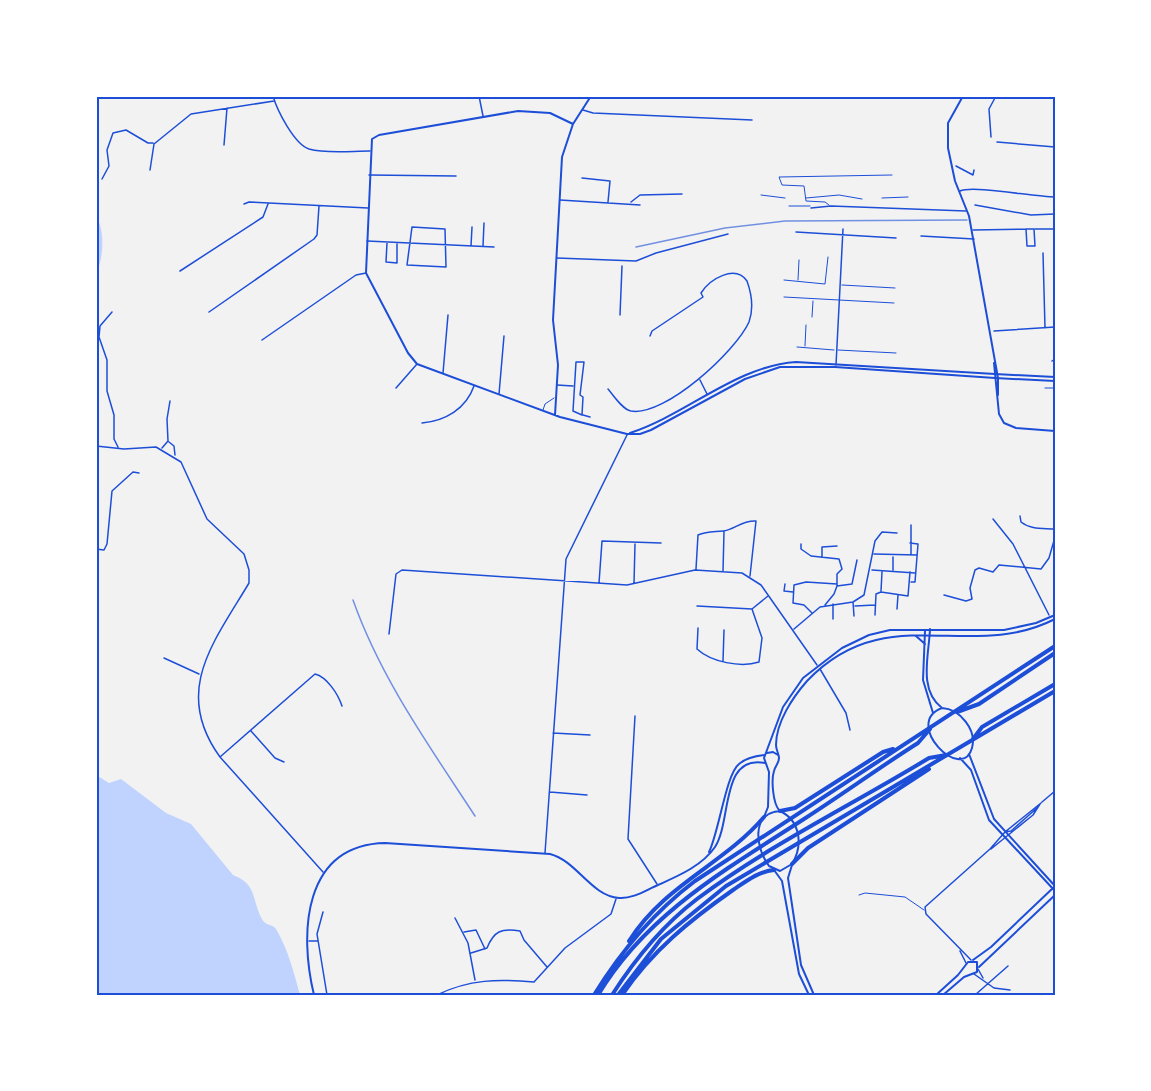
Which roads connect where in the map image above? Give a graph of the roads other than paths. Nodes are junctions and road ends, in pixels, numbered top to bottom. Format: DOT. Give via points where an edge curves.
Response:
graph roads {
  1 [pos="273,96"];
  2 [pos="479,96"];
  3 [pos="591,96"];
  4 [pos="963,96"];
  5 [pos="996,96"];
  6 [pos="274,100"];
  7 [pos="227,108"];
  8 [pos="582,109"];
  9 [pos="483,117"];
  10 [pos="752,120"];
  11 [pos="573,124"];
  12 [pos="991,137"];
  13 [pos="997,142"];
  14 [pos="154,144"];
  15 [pos="224,145"];
  16 [pos="1055,147"];
  17 [pos="369,151"];
  18 [pos="956,166"];
  19 [pos="974,170"];
  20 [pos="150,171"];
  21 [pos="369,175"];
  22 [pos="892,175"];
  23 [pos="456,176"];
  24 [pos="582,178"];
  25 [pos="102,179"];
  26 [pos="959,191"];
  27 [pos="682,194"];
  28 [pos="761,195"];
  29 [pos="1055,196"];
  30 [pos="908,197"];
  31 [pos="785,198"];
  32 [pos="804,198"];
  33 [pos="882,198"];
  34 [pos="862,199"];
  35 [pos="559,200"];
  36 [pos="609,202"];
  37 [pos="630,202"];
  38 [pos="268,203"];
  39 [pos="244,204"];
  40 [pos="640,204"];
  41 [pos="975,205"];
  42 [pos="320,206"];
  43 [pos="789,206"];
  44 [pos="831,206"];
  45 [pos="368,208"];
  46 [pos="811,208"];
  47 [pos="967,211"];
  48 [pos="1055,214"];
  49 [pos="484,223"];
  50 [pos="472,227"];
  51 [pos="843,229"];
  52 [pos="1026,229"];
  53 [pos="1035,229"];
  54 [pos="1055,229"];
  55 [pos="972,230"];
  56 [pos="796,232"];
  57 [pos="728,234"];
  58 [pos="843,235"];
  59 [pos="921,236"];
  60 [pos="896,238"];
  61 [pos="974,239"];
  62 [pos="366,241"];
  63 [pos="387,242"];
  64 [pos="398,242"];
  65 [pos="409,243"];
  66 [pos="446,244"];
  67 [pos="471,246"];
  68 [pos="483,247"];
  69 [pos="494,247"];
  70 [pos="1043,253"];
  71 [pos="828,257"];
  72 [pos="556,258"];
  73 [pos="799,260"];
  74 [pos="622,266"];
  75 [pos="180,271"];
  76 [pos="366,273"];
  77 [pos="784,280"];
  78 [pos="797,282"];
  79 [pos="842,285"];
  80 [pos="895,288"];
  81 [pos="784,297"];
  82 [pos="813,299"];
  83 [pos="840,300"];
  84 [pos="894,303"];
  85 [pos="112,312"];
  86 [pos="208,312"];
  87 [pos="447,315"];
  88 [pos="620,315"];
  89 [pos="812,317"];
  90 [pos="806,325"];
  91 [pos="1055,327"];
  92 [pos="1045,328"];
  93 [pos="994,331"];
  94 [pos="504,336"];
  95 [pos="650,336"];
  96 [pos="261,339"];
  97 [pos="797,347"];
  98 [pos="805,348"];
  99 [pos="837,350"];
  100 [pos="896,354"];
  101 [pos="1055,359"];
  102 [pos="1052,361"];
  103 [pos="417,364"];
  104 [pos="836,366"];
  105 [pos="442,374"];
  106 [pos="997,376"];
  107 [pos="699,379"];
  108 [pos="1055,379"];
  109 [pos="557,385"];
  110 [pos="475,386"];
  111 [pos="574,386"];
  112 [pos="396,388"];
  113 [pos="1045,388"];
  114 [pos="1055,388"];
  115 [pos="608,389"];
  116 [pos="499,395"];
  117 [pos="709,397"];
  118 [pos="556,398"];
  119 [pos="170,400"];
  120 [pos="543,410"];
  121 [pos="555,415"];
  122 [pos="582,415"];
  123 [pos="590,417"];
  124 [pos="422,423"];
  125 [pos="1055,431"];
  126 [pos="627,434"];
  127 [pos="168,441"];
  128 [pos="96,446"];
  129 [pos="118,448"];
  130 [pos="162,449"];
  131 [pos="174,456"];
  132 [pos="139,473"];
  133 [pos="1020,516"];
  134 [pos="993,519"];
  135 [pos="911,525"];
  136 [pos="1055,529"];
  137 [pos="724,531"];
  138 [pos="897,533"];
  139 [pos="1055,537"];
  140 [pos="636,543"];
  141 [pos="661,543"];
  142 [pos="910,543"];
  143 [pos="801,544"];
  144 [pos="837,546"];
  145 [pos="96,549"];
  146 [pos="873,554"];
  147 [pos="911,555"];
  148 [pos="917,555"];
  149 [pos="893,556"];
  150 [pos="822,558"];
  151 [pos="857,560"];
  152 [pos="1025,567"];
  153 [pos="696,570"];
  154 [pos="871,570"];
  155 [pos="882,571"];
  156 [pos="892,571"];
  157 [pos="723,572"];
  158 [pos="910,572"];
  159 [pos="916,573"];
  160 [pos="750,576"];
  161 [pos="563,581"];
  162 [pos="909,582"];
  163 [pos="599,584"];
  164 [pos="634,584"];
  165 [pos="785,584"];
  166 [pos="837,585"];
  167 [pos="794,592"];
  168 [pos="881,592"];
  169 [pos="898,595"];
  170 [pos="944,595"];
  171 [pos="768,596"];
  172 [pos="853,602"];
  173 [pos="833,603"];
  174 [pos="824,605"];
  175 [pos="876,605"];
  176 [pos="697,606"];
  177 [pos="855,606"];
  178 [pos="752,609"];
  179 [pos="897,609"];
  180 [pos="812,614"];
  181 [pos="875,615"];
  182 [pos="854,616"];
  183 [pos="1053,618"];
  184 [pos="833,620"];
  185 [pos="698,628"];
  186 [pos="930,629"];
  187 [pos="724,630"];
  188 [pos="793,630"];
  189 [pos="925,630"];
  190 [pos="389,634"];
  191 [pos="906,634"];
  192 [pos="925,635"];
  193 [pos="930,635"];
  194 [pos="925,644"];
  195 [pos="1055,646"];
  196 [pos="1055,653"];
  197 [pos="164,658"];
  198 [pos="723,662"];
  199 [pos="817,665"];
  200 [pos="820,669"];
  201 [pos="200,674"];
  202 [pos="1055,684"];
  203 [pos="1055,691"];
  204 [pos="342,706"];
  205 [pos="942,708"];
  206 [pos="957,712"];
  207 [pos="933,713"];
  208 [pos="636,716"];
  209 [pos="930,729"];
  210 [pos="850,730"];
  211 [pos="251,731"];
  212 [pos="553,733"];
  213 [pos="590,735"];
  214 [pos="973,738"];
  215 [pos="897,748"];
  216 [pos="766,754"];
  217 [pos="969,754"];
  218 [pos="778,755"];
  219 [pos="946,755"];
  220 [pos="220,757"];
  221 [pos="961,759"];
  222 [pos="940,760"];
  223 [pos="284,762"];
  224 [pos="766,764"];
  225 [pos="777,764"];
  226 [pos="1055,791"];
  227 [pos="549,792"];
  228 [pos="587,795"];
  229 [pos="1041,803"];
  230 [pos="780,811"];
  231 [pos="764,817"];
  232 [pos="1005,832"];
  233 [pos="1001,836"];
  234 [pos="1009,836"];
  235 [pos="1004,840"];
  236 [pos="990,849"];
  237 [pos="545,853"];
  238 [pos="708,855"];
  239 [pos="792,864"];
  240 [pos="774,870"];
  241 [pos="323,872"];
  242 [pos="657,885"];
  243 [pos="1054,890"];
  244 [pos="859,895"];
  245 [pos="616,898"];
  246 [pos="924,910"];
  247 [pos="323,912"];
  248 [pos="455,918"];
  249 [pos="463,932"];
  250 [pos="309,941"];
  251 [pos="317,941"];
  252 [pos="485,949"];
  253 [pos="959,950"];
  254 [pos="471,953"];
  255 [pos="620,956"];
  256 [pos="972,960"];
  257 [pos="966,965"];
  258 [pos="1008,966"];
  259 [pos="547,967"];
  260 [pos="979,968"];
  261 [pos="972,974"];
  262 [pos="984,979"];
  263 [pos="475,981"];
  264 [pos="988,983"];
  265 [pos="1010,990"];
  266 [pos="314,995"];
  267 [pos="327,995"];
  268 [pos="437,995"];
  269 [pos="596,995"];
  270 [pos="612,995"];
  271 [pos="618,995"];
  272 [pos="622,995"];
  273 [pos="809,995"];
  274 [pos="814,995"];
  275 [pos="936,995"];
  276 [pos="943,995"];
  277 [pos="975,995"];
  1 -- 6 [label="street"];
  2 -- 9 [label="street"];
  3 -- 8 [label="street"];
  4 -- 26 [label="street" via="951,113 947,132 950,165"];
  5 -- 12 [label="street" via="989,109"];
  6 -- 7 [label="street"];
  6 -- 17 [label="street" via="282,119 305,147"];
  7 -- 14 [label="street" via="191,114"];
  7 -- 15 [label="street"];
  8 -- 10 [label="street" via="592,113"];
  8 -- 11 [label="street"];
  9 -- 11 [label="street" via="518,111 545,112"];
  9 -- 17 [label="street" via="379,135 372,139"];
  11 -- 35 [label="street" via="563,151"];
  13 -- 16 [label="street"];
  14 -- 20 [label="street"];
  14 -- 25 [label="street" via="126,130 113,133 107,150 109,166"];
  17 -- 21 [label="street"];
  18 -- 19 [label="street" via="973,175"];
  21 -- 23 [label="street"];
  21 -- 45 [label="street"];
  22 -- 32 [label="lane" via="779,177 782,185 804,186"];
  24 -- 36 [label="street" via="610,181"];
  26 -- 29 [label="street" via="971,187 1030,197"];
  26 -- 47 [label="street"];
  27 -- 37 [label="street" via="640,195"];
  28 -- 31 [label="lane"];
  30 -- 33 [label="lane"];
  32 -- 34 [label="lane" via="839,195"];
  32 -- 44 [label="lane"];
  35 -- 36 [label="street"];
  35 -- 72 [label="street"];
  36 -- 37 [label="street"];
  37 -- 40 [label="street"];
  38 -- 39 [label="street"];
  38 -- 42 [label="street"];
  38 -- 75 [label="street" via="263,218"];
  41 -- 48 [label="street" via="1030,215"];
  42 -- 45 [label="street"];
  42 -- 86 [label="street" via="314,239"];
  43 -- 46 [label="lane"];
  44 -- 46 [label="street"];
  44 -- 47 [label="street"];
  45 -- 62 [label="street"];
  47 -- 55 [label="street"];
  49 -- 68 [label="street"];
  50 -- 67 [label="street"];
  51 -- 58 [label="street"];
  52 -- 53 [label="street"];
  52 -- 53 [label="street" via="1027,246 1035,246"];
  52 -- 55 [label="street"];
  53 -- 54 [label="street"];
  55 -- 61 [label="street"];
  56 -- 58 [label="street"];
  57 -- 72 [label="street" via="636,261"];
  58 -- 60 [label="street"];
  58 -- 79 [label="street"];
  59 -- 61 [label="street"];
  61 -- 106 [label="street"];
  62 -- 63 [label="street"];
  62 -- 76 [label="street"];
  63 -- 64 [label="street"];
  63 -- 64 [label="street" via="386,262 397,262"];
  64 -- 65 [label="street"];
  65 -- 66 [label="street"];
  65 -- 66 [label="street" via="412,227 446,229"];
  65 -- 66 [label="street" via="407,266 446,267"];
  66 -- 67 [label="street"];
  67 -- 68 [label="street"];
  68 -- 69 [label="street"];
  70 -- 92 [label="street"];
  71 -- 78 [label="lane" via="825,284"];
  72 -- 109 [label="street" via="553,320"];
  73 -- 78 [label="lane"];
  74 -- 88 [label="street"];
  76 -- 96 [label="street" via="356,275"];
  76 -- 103 [label="street"];
  77 -- 78 [label="lane"];
  79 -- 80 [label="lane"];
  79 -- 83 [label="street"];
  81 -- 82 [label="lane"];
  82 -- 83 [label="lane"];
  82 -- 89 [label="lane"];
  83 -- 84 [label="lane"];
  83 -- 99 [label="street"];
  85 -- 129 [label="street" via="100,326 99,337 107,360 107,391"];
  87 -- 105 [label="street"];
  90 -- 98 [label="lane"];
  91 -- 92 [label="street"];
  92 -- 93 [label="street"];
  94 -- 116 [label="street"];
  95 -- 107 [label="street" via="703,297 705,285 726,273 744,276 752,298 750,319 737,342"];
  97 -- 98 [label="lane"];
  98 -- 99 [label="lane"];
  99 -- 100 [label="lane"];
  99 -- 104 [label="street"];
  101 -- 102 [label="street"];
  103 -- 105 [label="street"];
  103 -- 112 [label="street"];
  104 -- 106 [label="street"];
  104 -- 117 [label="street" via="796,362 772,366"];
  105 -- 110 [label="street"];
  106 -- 108 [label="street"];
  106 -- 108 [label="street"];
  106 -- 125 [label="street" via="1001,419 1010,427"];
  107 -- 115 [label="street" via="661,404 635,411 623,407"];
  107 -- 117 [label="street"];
  109 -- 111 [label="street"];
  109 -- 118 [label="street"];
  110 -- 116 [label="street"];
  110 -- 124 [label="street" via="453,414"];
  111 -- 122 [label="street" via="573,411"];
  111 -- 122 [label="street" via="576,363 584,362"];
  113 -- 114 [label="lane"];
  116 -- 120 [label="street"];
  117 -- 126 [label="street" via="651,430"];
  118 -- 120 [label="lane" via="545,404"];
  118 -- 121 [label="street"];
  119 -- 127 [label="street"];
  120 -- 121 [label="street"];
  121 -- 126 [label="street"];
  122 -- 123 [label="street"];
  126 -- 161 [label="street" via="569,549"];
  127 -- 130 [label="street"];
  127 -- 131 [label="street" via="174,446"];
  128 -- 129 [label="street"];
  129 -- 130 [label="street"];
  130 -- 131 [label="street"];
  131 -- 201 [label="street" via="186,470 207,519 244,554 249,570 249,583 212,645"];
  132 -- 145 [label="street" via="133,472 112,490 107,544 104,550"];
  133 -- 136 [label="street" via="1026,525"];
  134 -- 152 [label="street" via="1005,531"];
  135 -- 142 [label="street"];
  137 -- 153 [label="street" via="698,535"];
  137 -- 157 [label="street"];
  137 -- 160 [label="street" via="756,521"];
  138 -- 146 [label="street" via="882,532 875,541"];
  139 -- 152 [label="street" via="1045,566"];
  140 -- 141 [label="street"];
  140 -- 163 [label="street" via="602,541"];
  140 -- 164 [label="street"];
  142 -- 147 [label="street"];
  142 -- 148 [label="street" via="918,544"];
  143 -- 150 [label="street" via="805,552"];
  144 -- 150 [label="street" via="822,547"];
  146 -- 149 [label="street"];
  146 -- 154 [label="street"];
  147 -- 148 [label="street"];
  147 -- 149 [label="street"];
  148 -- 159 [label="street"];
  149 -- 156 [label="street"];
  150 -- 166 [label="street" via="841,562"];
  151 -- 166 [label="street" via="852,584"];
  152 -- 170 [label="street" via="999,565 993,572 979,568 970,588 972,599"];
  152 -- 183 [label="street"];
  153 -- 157 [label="street"];
  153 -- 164 [label="street"];
  154 -- 155 [label="street"];
  154 -- 172 [label="street" via="864,595"];
  155 -- 156 [label="street"];
  155 -- 168 [label="street"];
  156 -- 158 [label="street"];
  157 -- 160 [label="street"];
  158 -- 159 [label="street"];
  158 -- 162 [label="street"];
  159 -- 162 [label="street" via="915,582"];
  160 -- 171 [label="street"];
  161 -- 163 [label="street"];
  161 -- 190 [label="street" via="402,570 396,574"];
  161 -- 212 [label="street"];
  162 -- 169 [label="street" via="908,596"];
  163 -- 164 [label="street"];
  165 -- 167 [label="street" via="784,591"];
  166 -- 167 [label="street" via="806,582 794,585"];
  166 -- 174 [label="street"];
  167 -- 180 [label="street" via="793,603 804,605"];
  168 -- 169 [label="street"];
  168 -- 175 [label="street" via="876,594"];
  169 -- 179 [label="street"];
  171 -- 178 [label="street"];
  171 -- 188 [label="street"];
  172 -- 173 [label="street"];
  172 -- 177 [label="street"];
  173 -- 174 [label="street"];
  173 -- 184 [label="street"];
  174 -- 180 [label="street"];
  175 -- 177 [label="street"];
  175 -- 181 [label="street"];
  176 -- 178 [label="street"];
  177 -- 182 [label="street"];
  178 -- 198 [label="street" via="762,638 761,660 754,664"];
  180 -- 188 [label="street"];
  183 -- 186 [label="street" via="1004,630"];
  183 -- 193 [label="street" via="1011,635"];
  185 -- 198 [label="street" via="698,649"];
  186 -- 189 [label="street"];
  186 -- 193 [label="street"];
  187 -- 198 [label="street"];
  188 -- 199 [label="street"];
  189 -- 192 [label="street"];
  189 -- 199 [label="street" via="869,635"];
  191 -- 192 [label="street"];
  191 -- 194 [label="street"];
  191 -- 200 [label="street" via="863,643 837,655"];
  192 -- 193 [label="street"];
  192 -- 194 [label="street"];
  193 -- 205 [label="street" via="928,685"];
  194 -- 207 [label="street" via="923,680"];
  195 -- 215 [label="highway"];
  196 -- 206 [label="highway" via="972,708"];
  197 -- 201 [label="street"];
  199 -- 200 [label="street"];
  199 -- 216 [label="street" via="788,699"];
  200 -- 210 [label="street" via="846,713"];
  200 -- 218 [label="street" via="786,712 776,741"];
  201 -- 220 [label="street" via="199,718"];
  202 -- 214 [label="highway" via="982,727"];
  203 -- 222 [label="highway"];
  204 -- 211 [label="street" via="339,696 315,674"];
  205 -- 206 [label="street"];
  205 -- 207 [label="street"];
  206 -- 214 [label="street"];
  207 -- 209 [label="street"];
  208 -- 242 [label="street" via="626,828 631,847"];
  209 -- 219 [label="street" via="935,743"];
  209 -- 269 [label="highway" via="905,752 700,886 651,929"];
  211 -- 220 [label="street"];
  211 -- 223 [label="street" via="275,758"];
  212 -- 213 [label="street"];
  212 -- 227 [label="street"];
  214 -- 217 [label="street"];
  215 -- 230 [label="highway" via="883,752 795,808"];
  215 -- 255 [label="highway" via="686,888"];
  216 -- 218 [label="street"];
  216 -- 224 [label="street"];
  216 -- 238 [label="street" via="745,760 734,769"];
  217 -- 221 [label="street"];
  217 -- 232 [label="street" via="988,807"];
  218 -- 225 [label="street"];
  219 -- 221 [label="street"];
  219 -- 270 [label="highway" via="929,758 697,900 645,950"];
  220 -- 241 [label="street"];
  221 -- 233 [label="street" via="971,770 985,813"];
  222 -- 239 [label="highway" via="808,848"];
  222 -- 271 [label="highway" via="798,841 713,896 661,939"];
  224 -- 225 [label="street"];
  224 -- 231 [label="street" via="768,807"];
  224 -- 238 [label="street" via="748,762 736,771 721,836"];
  225 -- 230 [label="street" via="773,772 775,806"];
  226 -- 229 [label="street"];
  227 -- 228 [label="street"];
  227 -- 237 [label="street"];
  229 -- 232 [label="street"];
  229 -- 234 [label="street"];
  230 -- 231 [label="street"];
  230 -- 239 [label="street" via="797,830 799,847"];
  231 -- 240 [label="street" via="758,832 759,848"];
  231 -- 255 [label="highway" via="747,836 663,900"];
  232 -- 233 [label="street"];
  232 -- 234 [label="street"];
  233 -- 235 [label="street"];
  233 -- 236 [label="street"];
  234 -- 235 [label="street"];
  234 -- 243 [label="street"];
  235 -- 236 [label="street"];
  235 -- 243 [label="street"];
  236 -- 246 [label="street"];
  237 -- 241 [label="street" via="367,844 345,853"];
  237 -- 245 [label="street" via="560,857 600,891"];
  238 -- 242 [label="street"];
  239 -- 240 [label="street" via="785,870"];
  239 -- 274 [label="street" via="788,878 792,915 801,965"];
  240 -- 272 [label="highway" via="762,872 743,884 671,937"];
  240 -- 273 [label="street" via="782,881 799,974"];
  241 -- 250 [label="street" via="312,896"];
  242 -- 245 [label="street" via="631,897"];
  243 -- 256 [label="street"];
  243 -- 260 [label="street"];
  244 -- 246 [label="lane" via="905,897"];
  245 -- 259 [label="street" via="611,914 565,948"];
  246 -- 253 [label="street"];
  247 -- 251 [label="street"];
  248 -- 249 [label="street"];
  249 -- 252 [label="street" via="476,930"];
  249 -- 254 [label="street"];
  250 -- 251 [label="street"];
  250 -- 266 [label="street"];
  251 -- 267 [label="street"];
  252 -- 254 [label="street"];
  252 -- 259 [label="street" via="492,935 499,931 520,931"];
  253 -- 256 [label="street"];
  253 -- 257 [label="street"];
  254 -- 263 [label="street"];
  255 -- 269 [label="highway"];
  256 -- 257 [label="street"];
  256 -- 260 [label="street"];
  257 -- 261 [label="street"];
  257 -- 275 [label="street"];
  258 -- 264 [label="street"];
  259 -- 263 [label="street" via="534,982"];
  260 -- 261 [label="street"];
  260 -- 262 [label="street"];
  261 -- 262 [label="street"];
  261 -- 276 [label="street"];
  262 -- 264 [label="street"];
  263 -- 268 [label="street"];
  264 -- 265 [label="street"];
  264 -- 277 [label="street"];
}
